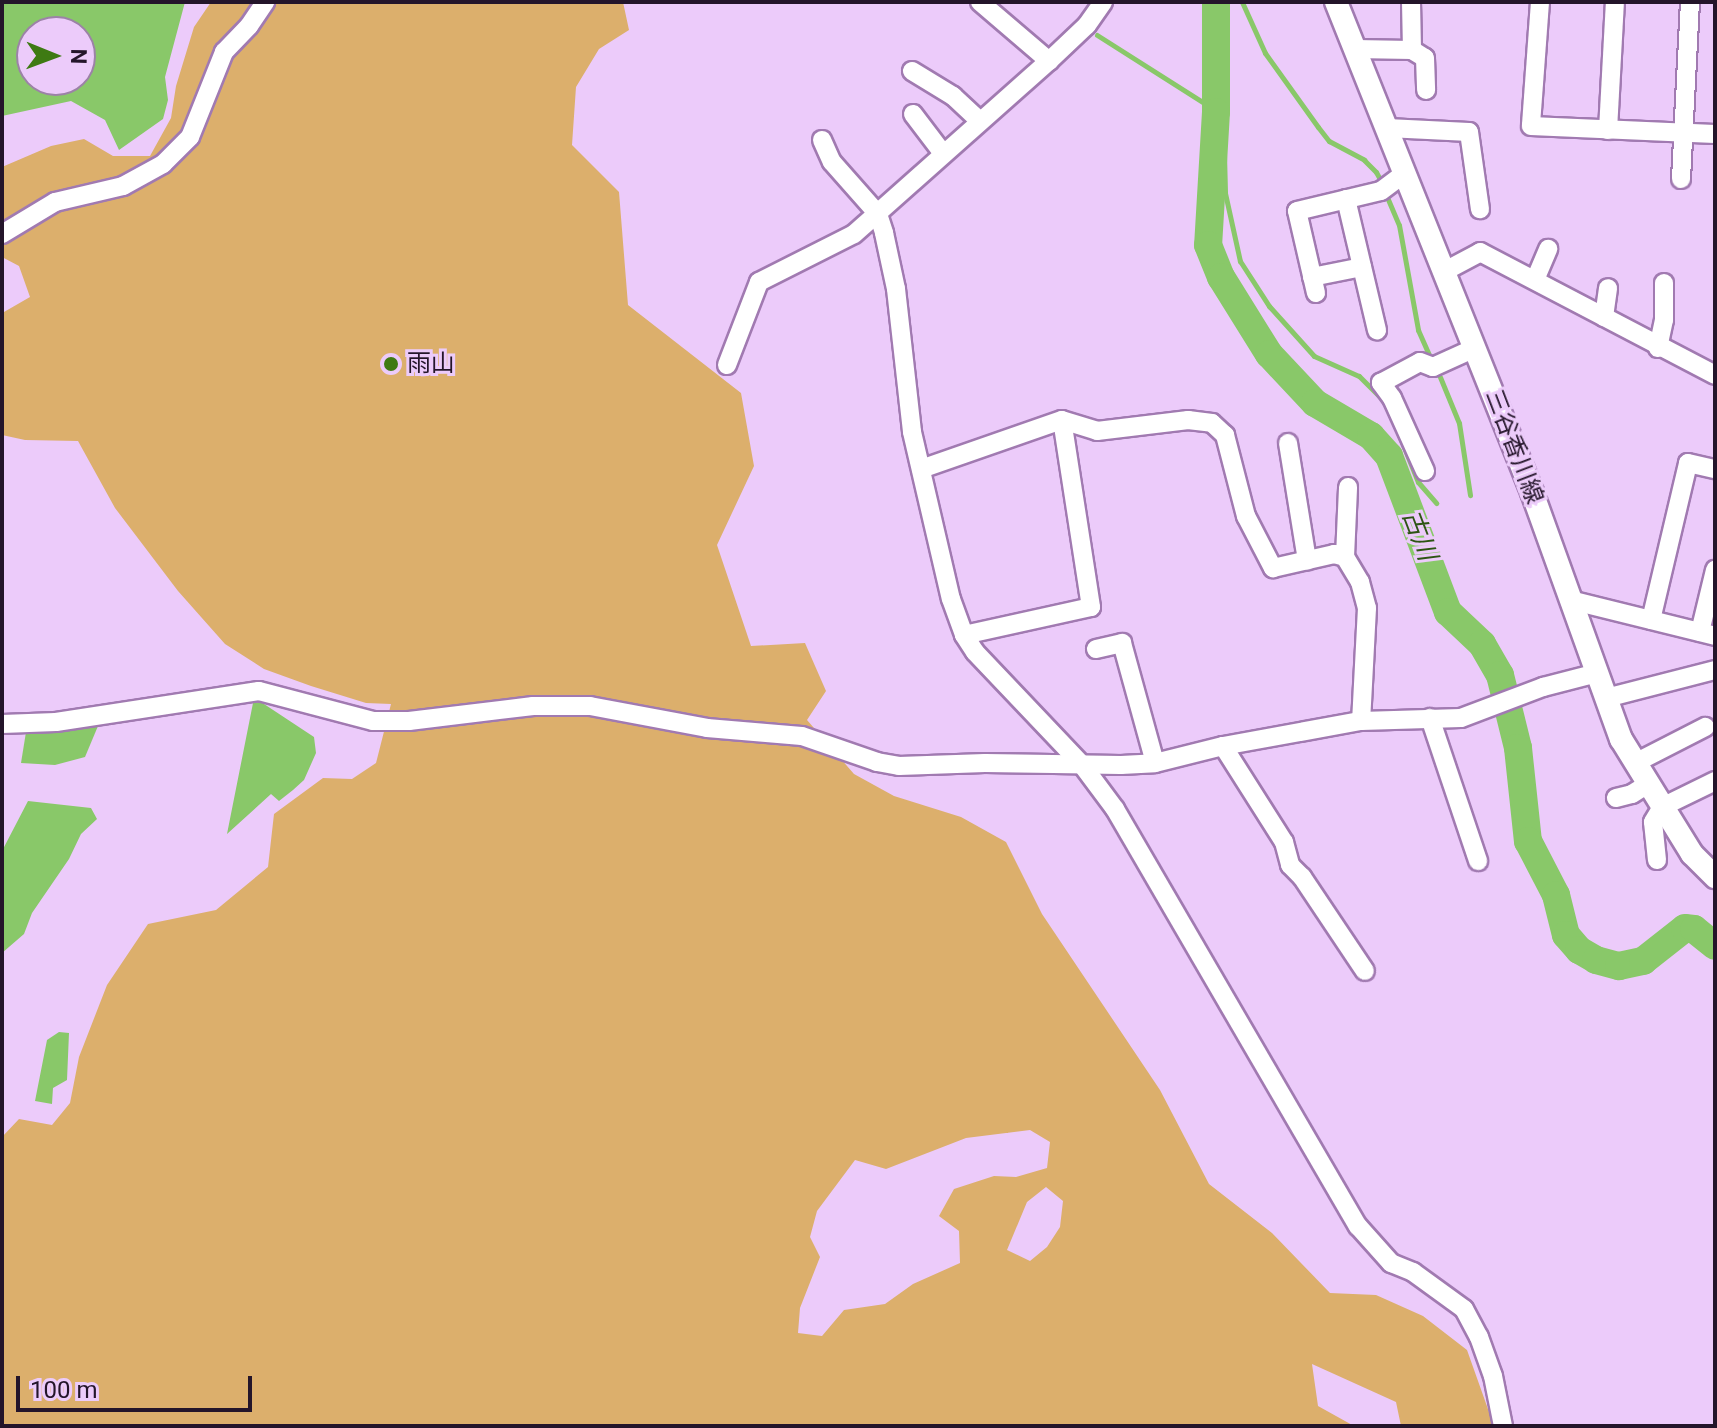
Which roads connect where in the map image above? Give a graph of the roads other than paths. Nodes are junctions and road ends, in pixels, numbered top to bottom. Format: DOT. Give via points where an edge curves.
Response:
graph roads {
  1 [pos="265,2"];
  2 [pos="980,2"];
  3 [pos="1103,2"];
  4 [pos="1336,2"];
  5 [pos="1411,2"];
  6 [pos="1540,2"];
  7 [pos="1615,2"];
  8 [pos="1690,2"];
  9 [pos="1355,49"];
  10 [pos="1412,50"];
  11 [pos="1049,61"];
  12 [pos="912,71"];
  13 [pos="1426,90"];
  14 [pos="913,114"];
  15 [pos="979,120"];
  16 [pos="1387,128"];
  17 [pos="1608,130"];
  18 [pos="1683,134"];
  19 [pos="1715,134"];
  20 [pos="822,140"];
  21 [pos="942,152"];
  22 [pos="1405,173"];
  23 [pos="1681,179"];
  24 [pos="1346,199"];
  25 [pos="1480,209"];
  26 [pos="878,214"];
  27 [pos="2,234"];
  28 [pos="1548,249"];
  29 [pos="1362,267"];
  30 [pos="1445,271"];
  31 [pos="1535,280"];
  32 [pos="1664,283"];
  33 [pos="1608,288"];
  34 [pos="1604,317"];
  35 [pos="1377,330"];
  36 [pos="1475,348"];
  37 [pos="1658,348"];
  38 [pos="727,365"];
  39 [pos="1714,370"];
  40 [pos="1062,420"];
  41 [pos="1288,443"];
  42 [pos="921,469"];
  43 [pos="1715,469"];
  44 [pos="1425,471"];
  45 [pos="1348,487"];
  46 [pos="1345,557"];
  47 [pos="1307,560"];
  48 [pos="1715,570"];
  49 [pos="1570,600"];
  50 [pos="1651,620"];
  51 [pos="1708,634"];
  52 [pos="964,635"];
  53 [pos="1096,649"];
  54 [pos="1715,670"];
  55 [pos="1597,673"];
  56 [pos="1606,698"];
  57 [pos="1430,718"];
  58 [pos="1361,721"];
  59 [pos="2,724"];
  60 [pos="1705,727"];
  61 [pos="1223,746"];
  62 [pos="1155,763"];
  63 [pos="1635,763"];
  64 [pos="1083,766"];
  65 [pos="1715,781"];
  66 [pos="1648,784"];
  67 [pos="1616,798"];
  68 [pos="1662,807"];
  69 [pos="1657,860"];
  70 [pos="1478,861"];
  71 [pos="1715,877"];
  72 [pos="1365,971"];
  73 [pos="1503,1426"];
  1 -- 27 [label="street" via="224,52 194,129 163,164 123,186 55,202"];
  2 -- 11 [label="street"];
  3 -- 11 [label="street"];
  4 -- 9 [label="main road, 三谷香川線"];
  5 -- 10 [label="street"];
  6 -- 17 [label="street" via="1531,126"];
  7 -- 17 [label="street"];
  8 -- 18 [label="street"];
  9 -- 10 [label="street"];
  9 -- 16 [label="main road, 三谷香川線"];
  10 -- 13 [label="street" via="1425,58"];
  11 -- 15 [label="street"];
  12 -- 15 [label="street" via="953,96"];
  14 -- 21 [label="street"];
  15 -- 21 [label="street"];
  16 -- 22 [label="main road, 三谷香川線"];
  16 -- 25 [label="street" via="1469,132"];
  17 -- 18 [label="street"];
  18 -- 19 [label="street"];
  18 -- 23 [label="street"];
  20 -- 26 [label="street" via="832,162"];
  21 -- 26 [label="street"];
  22 -- 24 [label="street" via="1381,191"];
  22 -- 30 [label="main road, 三谷香川線"];
  24 -- 29 [label="street"];
  24 -- 29 [label="street" via="1297,211 1314,285"];
  26 -- 38 [label="street" via="854,234 759,282"];
  26 -- 42 [label="street" via="896,289"];
  28 -- 31 [label="street"];
  29 -- 35 [label="street"];
  30 -- 31 [label="street" via="1480,252"];
  30 -- 36 [label="main road, 三谷香川線"];
  31 -- 34 [label="street"];
  32 -- 37 [label="street"];
  33 -- 34 [label="street"];
  34 -- 37 [label="street"];
  36 -- 44 [label="street" via="1433,367 1420,362 1381,383"];
  36 -- 49 [label="main road, 三谷香川線"];
  37 -- 39 [label="street"];
  40 -- 42 [label="street"];
  40 -- 47 [label="street" via="1097,431 1188,420 1212,423 1225,435 1246,516 1273,568"];
  40 -- 52 [label="street" via="1091,607"];
  41 -- 47 [label="street"];
  42 -- 52 [label="street"];
  43 -- 50 [label="street" via="1688,463"];
  45 -- 46 [label="street"];
  46 -- 47 [label="street"];
  46 -- 58 [label="street" via="1367,608"];
  48 -- 51 [label="street"];
  49 -- 50 [label="street"];
  49 -- 55 [label="main road, 三谷香川線"];
  50 -- 51 [label="street"];
  52 -- 64 [label="street"];
  53 -- 62 [label="street" via="1122,643"];
  54 -- 56 [label="street"];
  55 -- 56 [label="main road, 三谷香川線"];
  55 -- 57 [label="street" via="1461,718"];
  56 -- 63 [label="main road, 三谷香川線"];
  57 -- 58 [label="street"];
  57 -- 70 [label="street"];
  58 -- 61 [label="street"];
  59 -- 64 [label="street" via="56,722 259,691 373,721 590,706 707,728 802,736 899,766"];
  60 -- 63 [label="street"];
  61 -- 62 [label="street"];
  61 -- 72 [label="street" via="1284,842 1290,865"];
  62 -- 64 [label="street"];
  63 -- 66 [label="main road, 三谷香川線"];
  64 -- 73 [label="street" via="1167,892 1358,1226 1391,1263 1413,1272 1464,1309 1493,1376"];
  65 -- 68 [label="street"];
  66 -- 67 [label="street"];
  66 -- 68 [label="main road, 三谷香川線"];
  68 -- 69 [label="street" via="1653,822"];
  68 -- 71 [label="main road, 三谷香川線" via="1692,854"];
}
